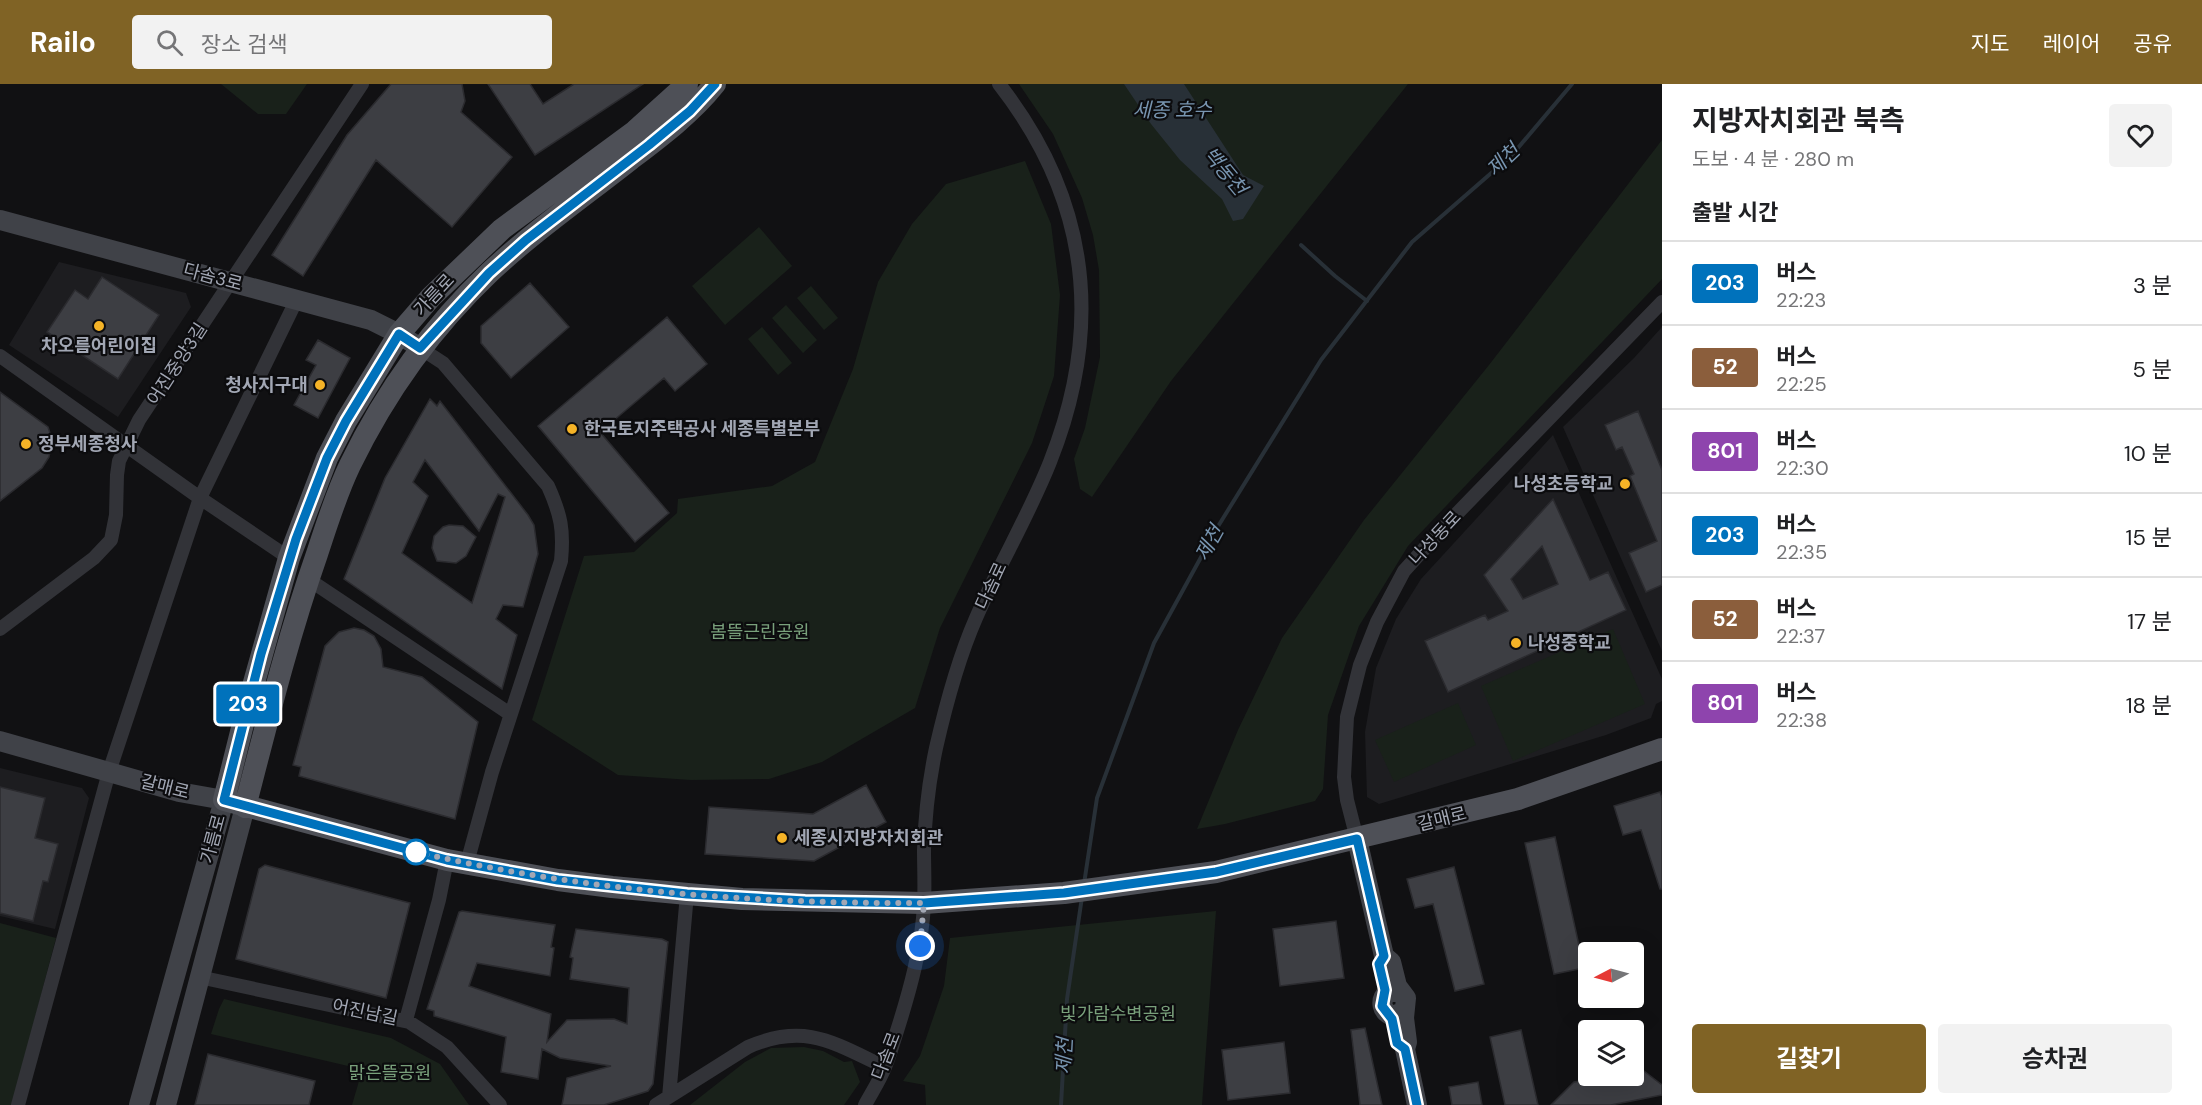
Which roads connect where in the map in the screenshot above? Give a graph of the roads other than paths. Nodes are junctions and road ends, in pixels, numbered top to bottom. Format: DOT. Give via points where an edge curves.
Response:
graph roads {
  1 [pos="362,84"];
  2 [pos="687,84"];
  3 [pos="715,84"];
  4 [pos="999,84"];
  5 [pos="0,220"];
  6 [pos="231,282"];
  7 [pos="297,299"];
  8 [pos="1662,302"];
  9 [pos="399,334"];
  10 [pos="420,348"];
  11 [pos="0,356"];
  12 [pos="126,445"];
  13 [pos="200,498"];
  14 [pos="289,558"];
  15 [pos="308,579"];
  16 [pos="0,629"];
  17 [pos="510,714"];
  18 [pos="0,741"];
  19 [pos="1662,749"];
  20 [pos="109,772"];
  21 [pos="224,800"];
  22 [pos="246,807"];
  23 [pos="1357,839"];
  24 [pos="457,862"];
  25 [pos="687,894"];
  26 [pos="924,903"];
  27 [pos="199,977"];
  28 [pos="406,1020"];
  29 [pos="885,1067"];
  30 [pos="669,1097"];
  31 [pos="18,1105"];
  32 [pos="139,1105"];
  33 [pos="166,1105"];
  34 [pos="500,1105"];
  35 [pos="656,1105"];
  36 [pos="865,1105"];
  37 [pos="1417,1105"];
  1 -- 6 [label="street, 어진중앙3길"];
  2 -- 9 [label="main road, 가름로" via="635,131 502,229 431,297"];
  3 -- 10 [label="main road, 가름로" via="690,111 496,266"];
  4 -- 26 [label="street, 다솜로" via="1034,134 1063,194 1078,266 1079,350 1073,393 1050,463 975,620 943,718 926,805"];
  5 -- 6 [label="street, 다솜3로"];
  6 -- 7 [label="street, 다솜3로"];
  6 -- 12 [label="street, 어진중앙3길"];
  7 -- 9 [label="street, 다솜3로" via="371,320"];
  7 -- 13 [label="street"];
  8 -- 23 [label="street, 나성동로" via="1404,571 1360,665 1347,717 1344,777"];
  9 -- 10 [label="street, 다솜3로"];
  9 -- 14 [label="main road, 가름로" via="327,458"];
  10 -- 15 [label="main road, 가름로" via="350,466"];
  10 -- 17 [label="street" via="442,363 489,416 548,486 559,510 561,561"];
  11 -- 12 [label="street"];
  12 -- 13 [label="street"];
  12 -- 16 [label="street, 어진중앙3길" via="119,461 111,540 94,558"];
  13 -- 14 [label="street"];
  13 -- 20 [label="street"];
  14 -- 21 [label="main road, 가름로"];
  15 -- 17 [label="street"];
  15 -- 22 [label="main road, 가름로"];
  17 -- 24 [label="street"];
  18 -- 20 [label="street, 갈매로"];
  19 -- 23 [label="main road, 갈매로" via="1518,799"];
  20 -- 21 [label="street, 갈매로"];
  20 -- 31 [label="street"];
  21 -- 22 [label="main road, 갈매로"];
  21 -- 32 [label="street, 가름로"];
  22 -- 24 [label="main road, 갈매로"];
  22 -- 27 [label="street, 가름로"];
  23 -- 26 [label="main road, 갈매로" via="1216,872 1064,893"];
  23 -- 37 [label="street" via="1384,956 1391,962 1397,986 1397,1043 1405,1049"];
  24 -- 25 [label="main road, 갈매로" via="558,880"];
  24 -- 28 [label="street" via="439,900"];
  25 -- 26 [label="main road, 갈매로"];
  25 -- 30 [label="street"];
  26 -- 29 [label="street, 다솜로" via="920,946"];
  27 -- 28 [label="street, 어진남길"];
  27 -- 33 [label="street, 가름로"];
  28 -- 34 [label="street, 어진남길" via="447,1047"];
  29 -- 30 [label="street" via="824,1039 782,1036 748,1047"];
  29 -- 36 [label="street, 다솜로"];
  30 -- 35 [label="street"];
}
